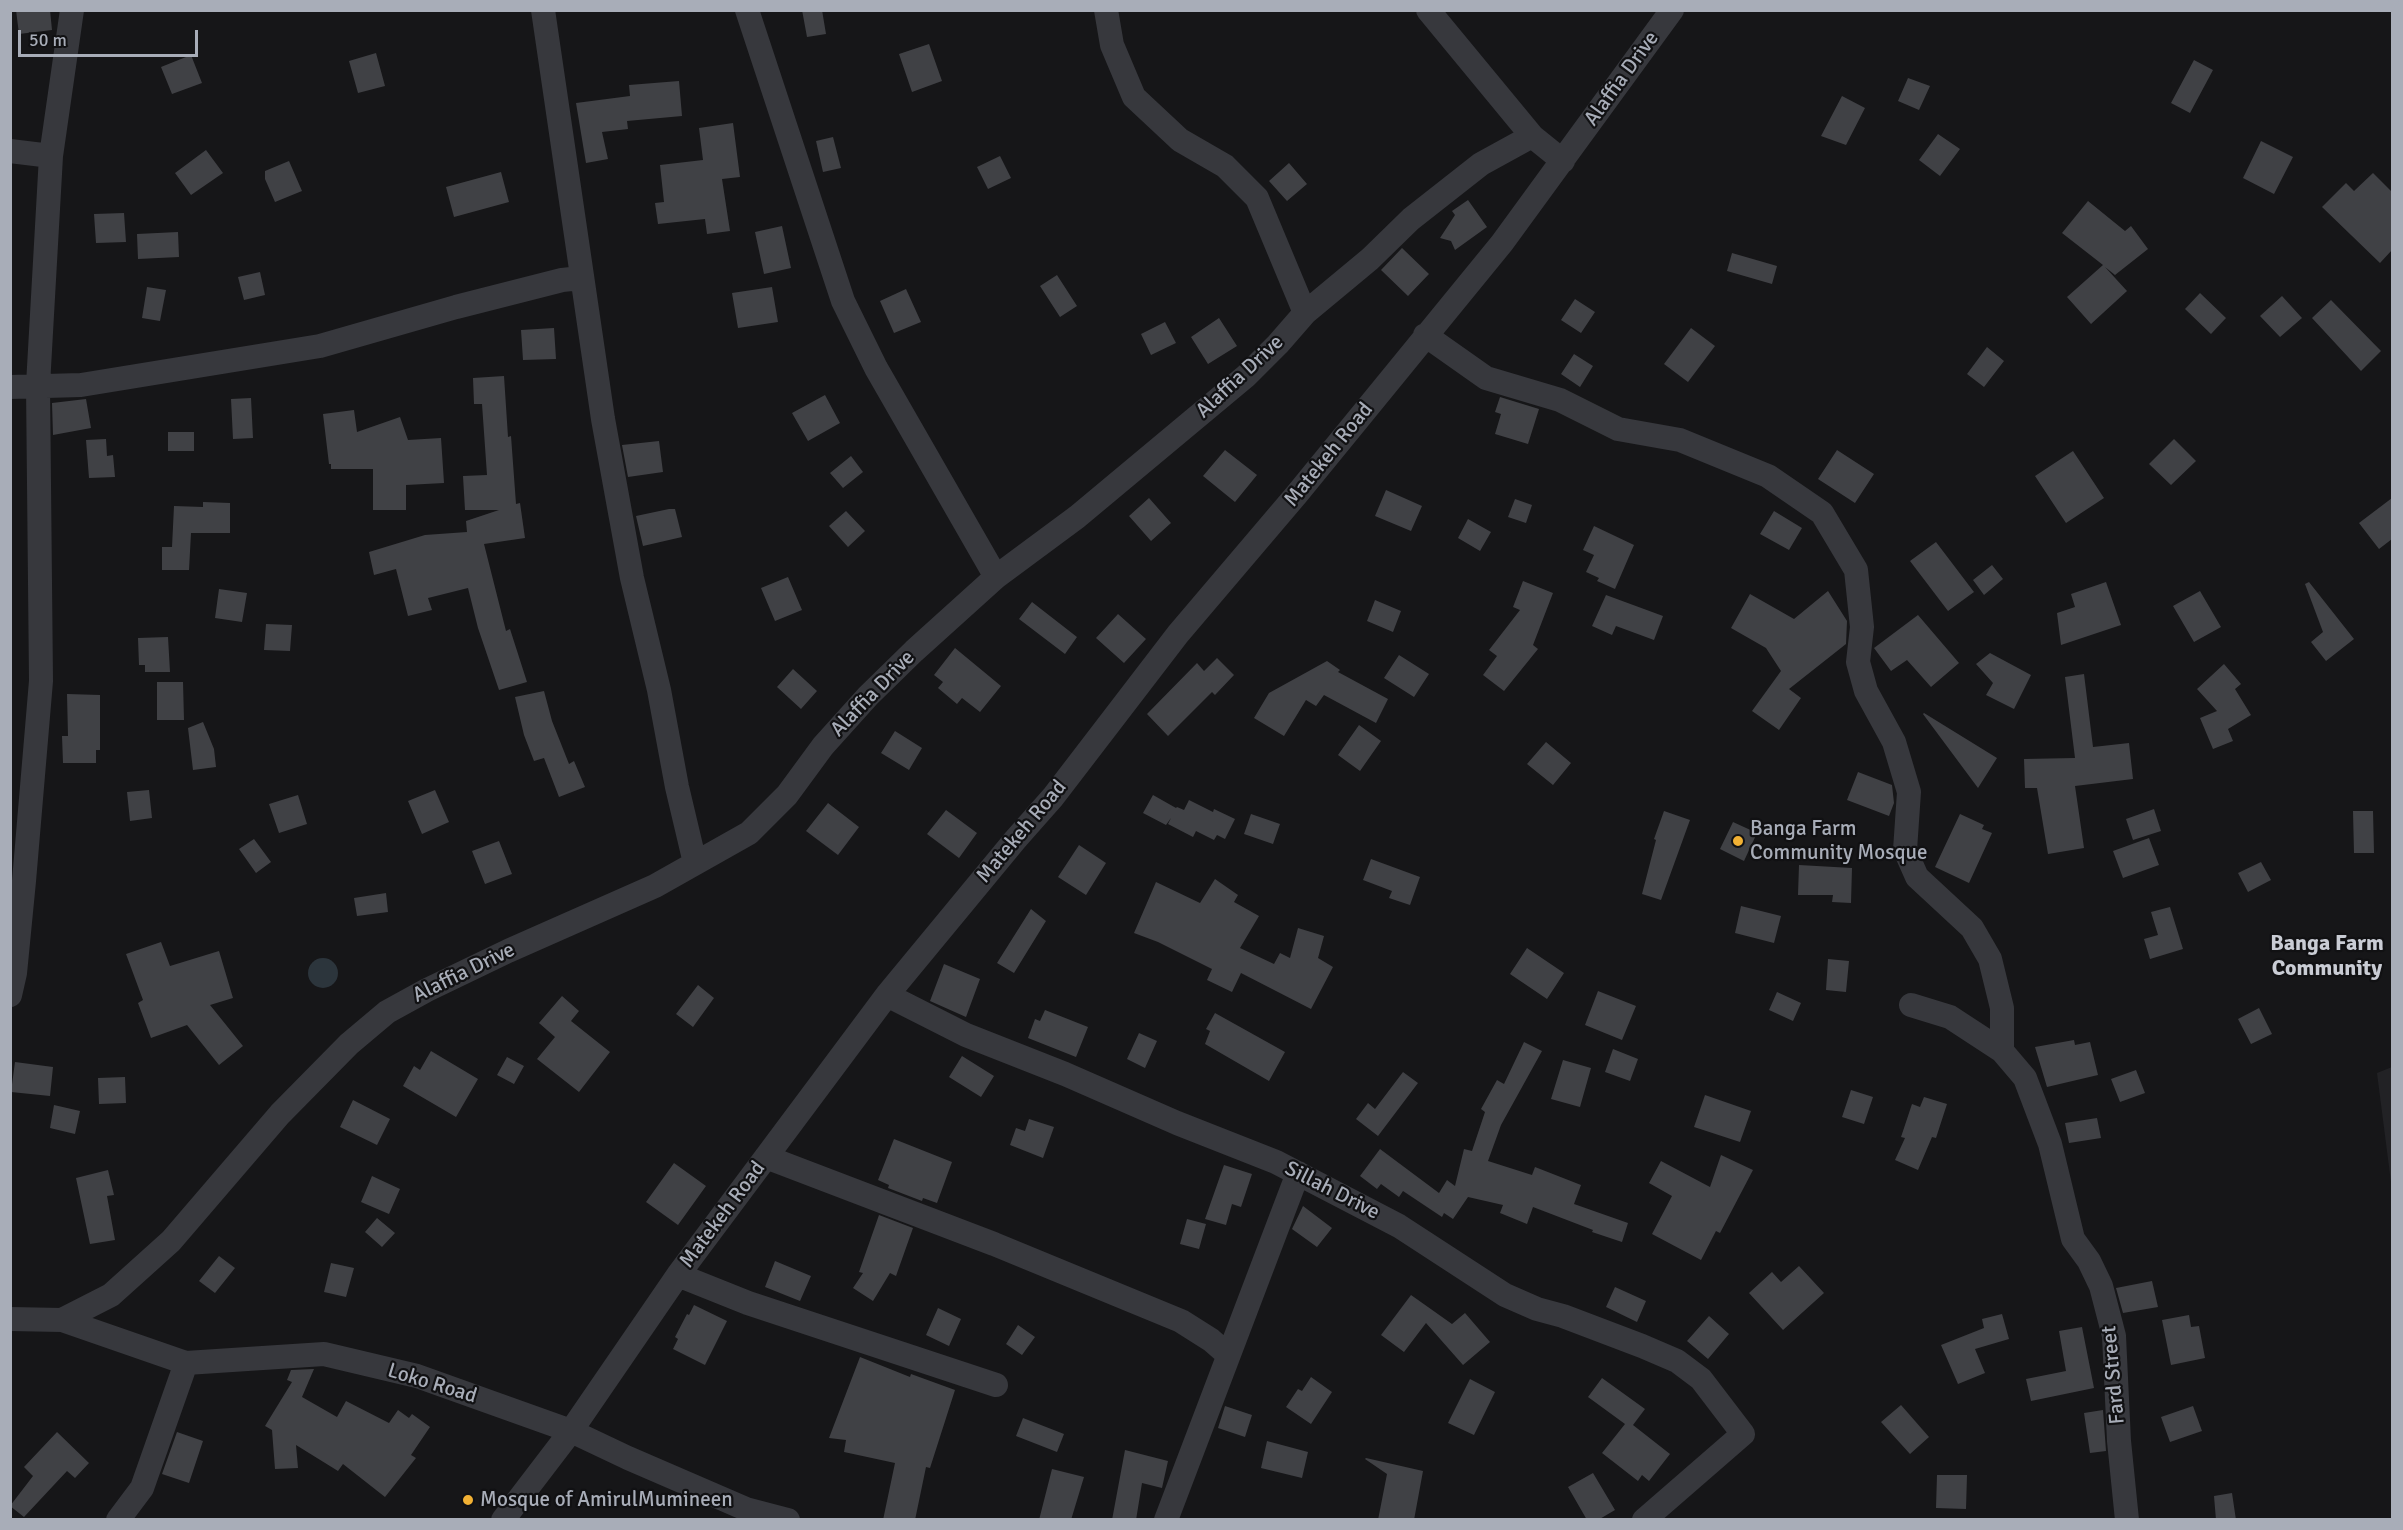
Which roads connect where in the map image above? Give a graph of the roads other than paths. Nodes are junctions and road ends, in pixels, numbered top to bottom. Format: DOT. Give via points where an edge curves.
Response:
graph roads {
  1 [pos="72,10"];
  2 [pos="543,10"];
  3 [pos="747,10"];
  4 [pos="1106,10"];
  5 [pos="1428,10"];
  6 [pos="1672,10"];
  7 [pos="1532,135"];
  8 [pos="10,151"];
  9 [pos="51,156"];
  10 [pos="1563,161"];
  11 [pos="581,278"];
  12 [pos="1305,313"];
  13 [pos="1425,335"];
  14 [pos="38,386"];
  15 [pos="10,387"];
  16 [pos="996,577"];
  17 [pos="694,863"];
  18 [pos="10,995"];
  19 [pos="887,995"];
  20 [pos="1911,1005"];
  21 [pos="2002,1051"];
  22 [pos="766,1157"];
  23 [pos="1298,1173"];
  24 [pos="678,1275"];
  25 [pos="10,1319"];
  26 [pos="62,1320"];
  27 [pos="1227,1354"];
  28 [pos="186,1363"];
  29 [pos="996,1385"];
  30 [pos="571,1431"];
  31 [pos="118,1520"];
  32 [pos="503,1520"];
  33 [pos="788,1520"];
  34 [pos="1166,1520"];
  35 [pos="1644,1520"];
  36 [pos="2127,1520"];
  1 -- 9 [label="street"];
  2 -- 11 [label="street"];
  3 -- 16 [label="street" via="843,301 876,368"];
  4 -- 12 [label="street" via="1112,45 1134,97 1180,140 1225,166 1257,198"];
  5 -- 7 [label="street"];
  6 -- 10 [label="street, Alaffia Drive"];
  7 -- 10 [label="street"];
  7 -- 12 [label="street, Alaffia Drive" via="1481,164 1411,219"];
  8 -- 9 [label="street"];
  9 -- 14 [label="street"];
  10 -- 13 [label="street, Matekeh Road" via="1502,243"];
  11 -- 14 [label="street" via="456,307 320,346 81,386"];
  11 -- 17 [label="street" via="632,578"];
  12 -- 16 [label="street, Alaffia Drive" via="1237,384 1077,517"];
  13 -- 19 [label="street, Matekeh Road" via="1178,634 1053,797"];
  13 -- 21 [label="street" via="1485,378 1560,400 1618,429 1680,440 1768,476 1822,513 1856,570 1862,627 1858,662 1866,691 1894,742 1909,792 1905,850 1917,877 1972,928 1990,959 2002,1008"];
  14 -- 15 [label="street"];
  14 -- 18 [label="street" via="41,681"];
  16 -- 17 [label="street, Alaffia Drive" via="868,696 823,746 787,795 749,833"];
  17 -- 26 [label="street, Alaffia Drive" via="654,886 437,985 387,1012 349,1044 280,1114 171,1241 111,1295"];
  19 -- 22 [label="street, Matekeh Road"];
  19 -- 23 [label="street, Sillah Drive" via="966,1035"];
  20 -- 21 [label="street" via="1950,1017"];
  21 -- 36 [label="street, Fard Street" via="2025,1078 2050,1144 2073,1239 2101,1286 2114,1335"];
  22 -- 24 [label="street, Matekeh Road"];
  22 -- 27 [label="street" via="1182,1321"];
  23 -- 27 [label="street"];
  23 -- 35 [label="street, Sillah Drive" via="1400,1226 1505,1295 1642,1346 1677,1361 1701,1379 1743,1434"];
  24 -- 29 [label="street" via="748,1303"];
  24 -- 30 [label="street, Matekeh Road"];
  25 -- 26 [label="street, Alaffia Drive"];
  26 -- 28 [label="street, Loko Road"];
  27 -- 34 [label="street"];
  28 -- 30 [label="street, Loko Road" via="324,1354 417,1376"];
  28 -- 31 [label="street" via="142,1488"];
  30 -- 32 [label="street, Matekeh Road"];
  30 -- 33 [label="street, Loko Road" via="746,1509"];
}
